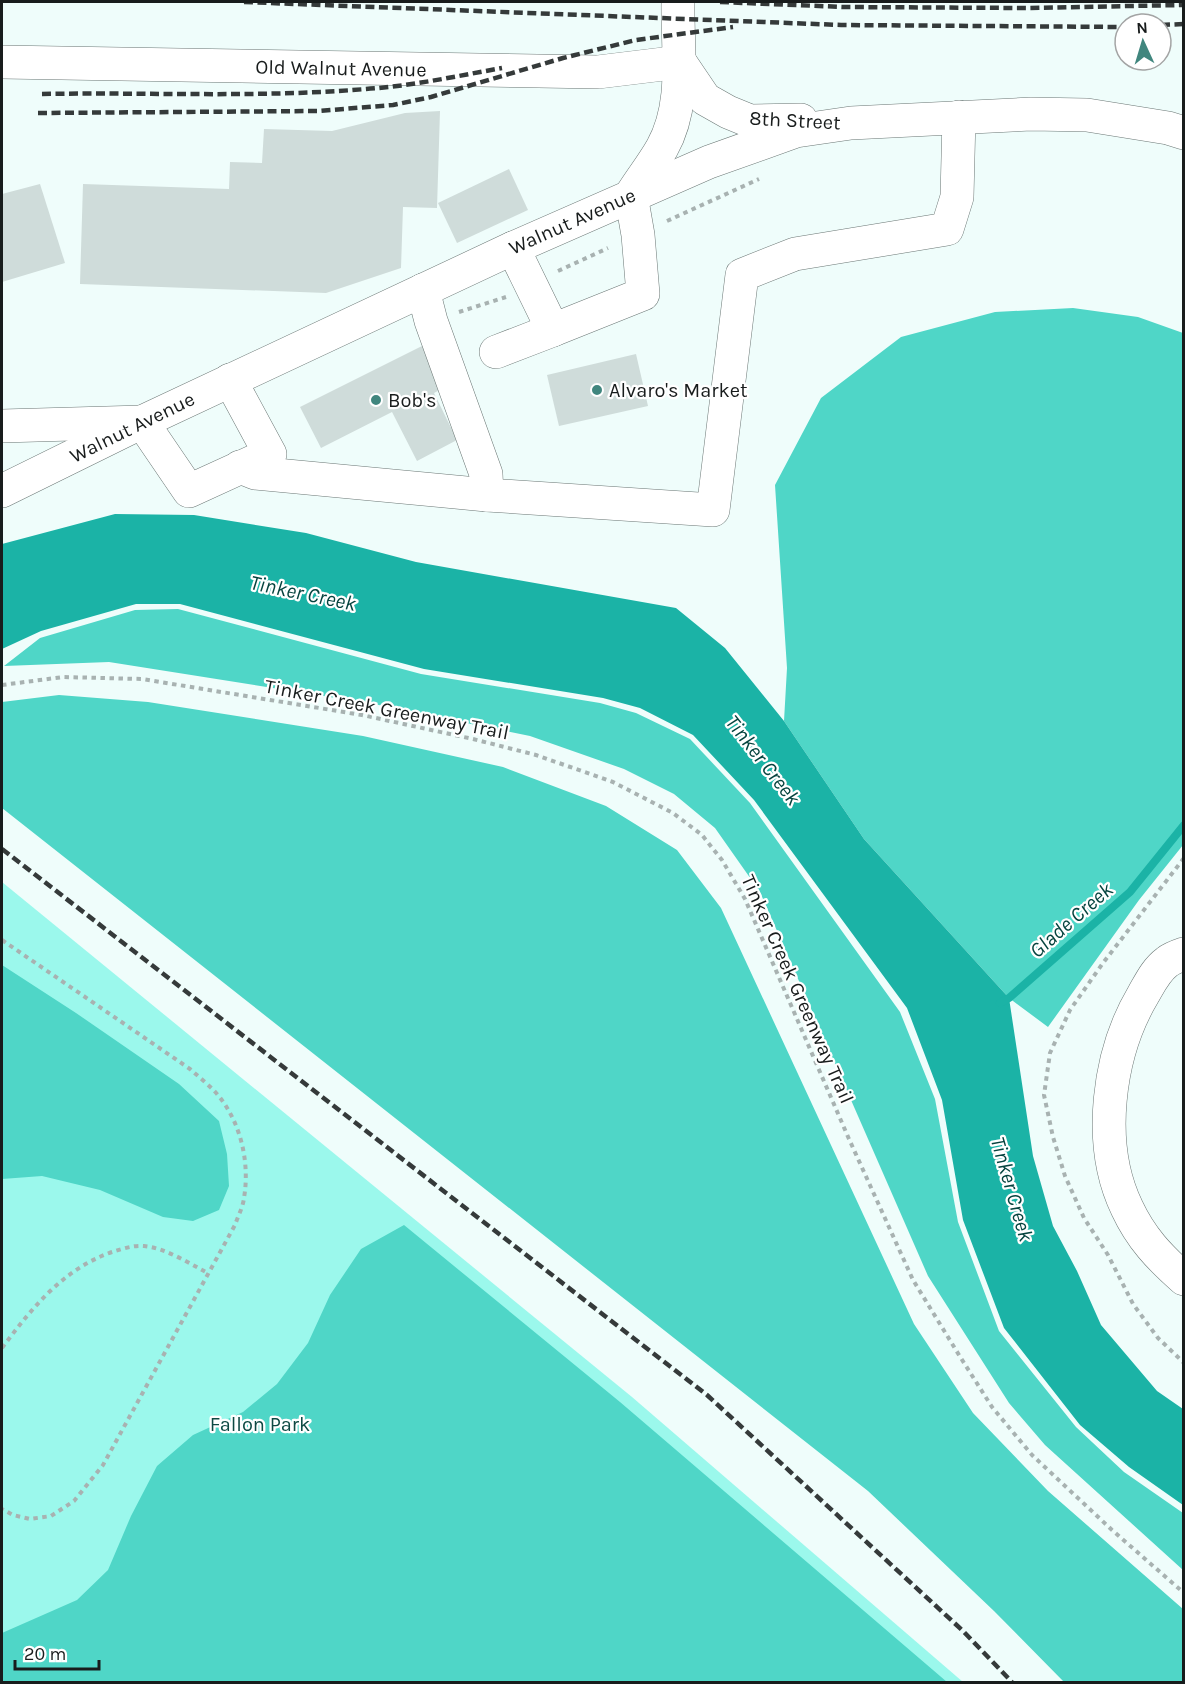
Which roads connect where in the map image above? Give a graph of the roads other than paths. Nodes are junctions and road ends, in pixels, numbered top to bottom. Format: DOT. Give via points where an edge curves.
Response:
graph roads {
  1 [pos="678,2"];
  2 [pos="2,62"];
  3 [pos="680,62"];
  4 [pos="959,117"];
  5 [pos="851,123"];
  6 [pos="1184,133"];
  7 [pos="631,195"];
  8 [pos="513,248"];
  9 [pos="423,290"];
  10 [pos="553,330"];
  11 [pos="496,352"];
  12 [pos="230,380"];
  13 [pos="142,422"];
  14 [pos="2,426"];
  15 [pos="240,467"];
  16 [pos="2,491"];
  17 [pos="487,495"];
  18 [pos="1176,957"];
  19 [pos="1184,1279"];
  1 -- 3 [label="street"];
  2 -- 3 [label="street, Old Walnut Avenue" via="598,72"];
  3 -- 5 [label="street, 8th Street" via="705,99 750,121"];
  3 -- 7 [label="street" via="678,99 670,128"];
  4 -- 5 [label="street, Walnut Avenue"];
  4 -- 6 [label="street, Walnut Avenue" via="1087,115"];
  4 -- 17 [label="street" via="957,196 947,229 795,254 742,275 713,510"];
  5 -- 7 [label="street, Walnut Avenue" via="796,131"];
  7 -- 8 [label="street, Walnut Avenue"];
  7 -- 10 [label="street" via="643,294"];
  8 -- 9 [label="street, Walnut Avenue"];
  8 -- 10 [label="street"];
  9 -- 12 [label="street, Walnut Avenue"];
  9 -- 17 [label="street" via="486,474"];
  10 -- 11 [label="street"];
  12 -- 13 [label="street, Walnut Avenue"];
  12 -- 15 [label="street" via="270,454"];
  13 -- 14 [label="street"];
  13 -- 15 [label="street" via="189,491"];
  13 -- 16 [label="street, Walnut Avenue"];
  15 -- 17 [label="street" via="255,473"];
  18 -- 19 [label="street" via="1156,972 1135,1008 1111,1085 1109,1126 1113,1168 1126,1206 1156,1254"];
}
